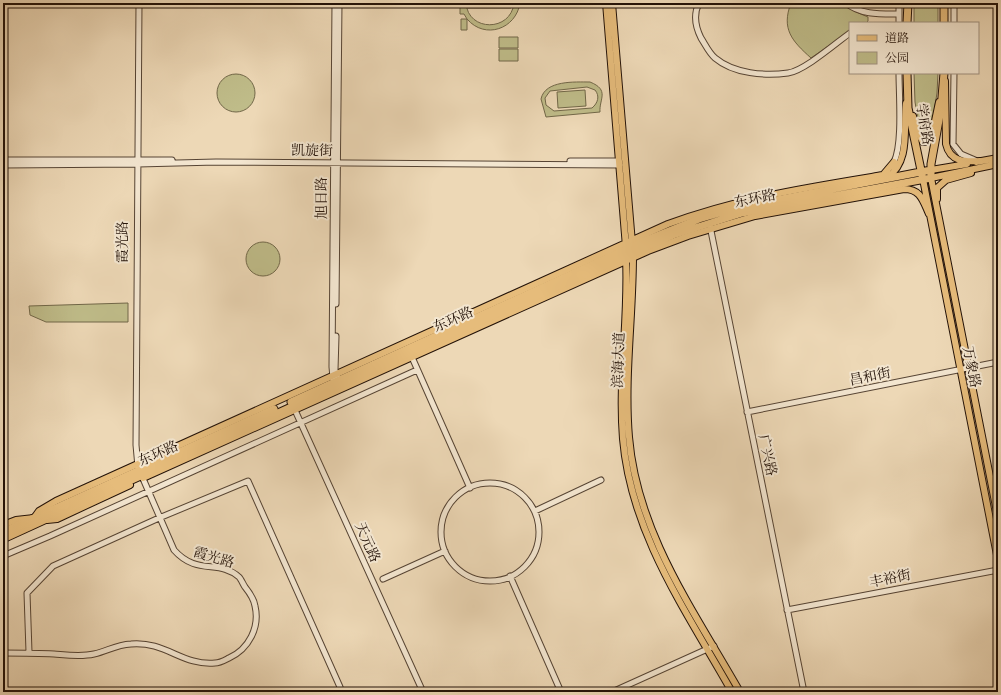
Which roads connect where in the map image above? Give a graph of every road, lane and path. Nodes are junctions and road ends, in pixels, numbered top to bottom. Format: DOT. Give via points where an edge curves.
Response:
graph roads {
  1 [pos="138,3"];
  2 [pos="335,3"];
  3 [pos="339,3"];
  4 [pos="606,3"];
  5 [pos="612,3"];
  6 [pos="699,3"];
  7 [pos="846,3"];
  8 [pos="899,3"];
  9 [pos="908,3"];
  10 [pos="944,3"];
  11 [pos="954,3"];
  12 [pos="899,14"];
  13 [pos="899,22"];
  14 [pos="908,22"];
  15 [pos="944,22"];
  16 [pos="954,22"];
  17 [pos="849,34"];
  18 [pos="899,74"];
  19 [pos="907,74"];
  20 [pos="944,74"];
  21 [pos="944,74"];
  22 [pos="954,74"];
  23 [pos="943,90"];
  24 [pos="907,94"];
  25 [pos="998,158"];
  26 [pos="3,160"];
  27 [pos="335,161"];
  28 [pos="137,162"];
  29 [pos="894,162"];
  30 [pos="620,163"];
  31 [pos="998,164"];
  32 [pos="3,165"];
  33 [pos="980,165"];
  34 [pos="930,170"];
  35 [pos="921,171"];
  36 [pos="887,178"];
  37 [pos="931,178"];
  38 [pos="923,179"];
  39 [pos="929,214"];
  40 [pos="937,214"];
  41 [pos="710,226"];
  42 [pos="629,251"];
  43 [pos="409,351"];
  44 [pos="998,362"];
  45 [pos="969,368"];
  46 [pos="417,370"];
  47 [pos="960,370"];
  48 [pos="338,383"];
  49 [pos="293,406"];
  50 [pos="747,412"];
  51 [pos="301,422"];
  52 [pos="138,471"];
  53 [pos="601,480"];
  54 [pos="470,488"];
  55 [pos="149,492"];
  56 [pos="535,511"];
  57 [pos="998,517"];
  58 [pos="34,518"];
  59 [pos="159,518"];
  60 [pos="3,525"];
  61 [pos="3,532"];
  62 [pos="3,539"];
  63 [pos="445,551"];
  64 [pos="3,556"];
  65 [pos="998,560"];
  66 [pos="998,570"];
  67 [pos="510,576"];
  68 [pos="383,579"];
  69 [pos="788,610"];
  70 [pos="711,647"];
  71 [pos="29,652"];
  72 [pos="3,653"];
  73 [pos="340,687"];
  74 [pos="423,692"];
  75 [pos="561,692"];
  76 [pos="612,692"];
  77 [pos="732,692"];
  78 [pos="740,692"];
  79 [pos="804,692"];
  1 -- 28 [label="street, 霞光路"];
  2 -- 27 [label="street, 旭日路"];
  3 -- 27 [label="street, 旭日路"];
  4 -- 30 [label="main road, 滨海大道"];
  5 -- 42 [label="main road, 滨海大道"];
  6 -- 17 [label="street" via="695,22 698,32 714,57 727,66 752,73 789,73 799,69"];
  7 -- 12 [label="street" via="872,14"];
  8 -- 12 [label="street"];
  9 -- 14 [label="highway"];
  10 -- 15 [label="highway"];
  11 -- 16 [label="street"];
  12 -- 13 [label="street"];
  18 -- 29 [label="street" via="898,139"];
  19 -- 24 [label="highway, 学府路"];
  20 -- 23 [label="highway, 学府路"];
  21 -- 33 [label="main road" via="947,92 946,144 949,152 957,160"];
  22 -- 33 [label="street" via="955,148 960,154"];
  23 -- 24 [label="main road" via="931,139 925,142 917,131"];
  23 -- 34 [label="highway, 学府路"];
  24 -- 35 [label="highway, 学府路"];
  24 -- 36 [label="main road" via="903,156 897,169"];
  25 -- 33 [label="main road"];
  26 -- 28 [label="street, 凯旋街"];
  27 -- 28 [label="street, 凯旋街"];
  27 -- 30 [label="street, 凯旋街"];
  27 -- 48 [label="street, 旭日路"];
  28 -- 32 [label="street, 凯旋街"];
  28 -- 52 [label="street, 霞光路"];
  29 -- 42 [label="main road" via="883,175 773,194 681,219"];
  30 -- 42 [label="main road, 滨海大道"];
  31 -- 33 [label="main road"];
  33 -- 34 [label="main road"];
  33 -- 37 [label="main road"];
  33 -- 40 [label="main road" via="940,184 937,192"];
  34 -- 35 [label="highway, 东环路"];
  34 -- 37 [label="highway, 学府路"];
  35 -- 36 [label="highway, 东环路"];
  35 -- 38 [label="highway, 学府路"];
  36 -- 42 [label="highway, 东环路" via="740,207 699,219"];
  37 -- 38 [label="highway, 东环路"];
  37 -- 40 [label="main road, 万象路"];
  38 -- 39 [label="main road, 万象路"];
  38 -- 41 [label="highway, 东环路" via="742,214"];
  39 -- 41 [label="main road" via="918,192 904,189"];
  39 -- 47 [label="main road, 万象路"];
  40 -- 45 [label="main road, 万象路"];
  41 -- 42 [label="highway, 东环路" via="673,235"];
  41 -- 50 [label="street, 广兴路"];
  42 -- 43 [label="highway, 东环路"];
  42 -- 43 [label="main road"];
  42 -- 70 [label="main road, 滨海大道" via="628,406 629,438 635,478 648,523 662,555"];
  43 -- 46 [label="street"];
  43 -- 48 [label="highway, 东环路"];
  43 -- 48 [label="main road"];
  44 -- 45 [label="street, 昌和街"];
  45 -- 47 [label="street, 昌和街"];
  45 -- 57 [label="main road, 万象路"];
  46 -- 51 [label="street"];
  46 -- 54 [label="street"];
  47 -- 50 [label="street, 昌和街"];
  47 -- 65 [label="main road, 万象路"];
  48 -- 49 [label="highway, 东环路"];
  48 -- 49 [label="main road"];
  48 -- 52 [label="main road"];
  49 -- 51 [label="street, 天元路"];
  49 -- 52 [label="highway, 东环路"];
  50 -- 69 [label="street, 广兴路"];
  51 -- 55 [label="street"];
  51 -- 74 [label="street, 天元路"];
  52 -- 55 [label="street, 霞光路"];
  52 -- 58 [label="highway, 东环路"];
  52 -- 62 [label="highway, 东环路"];
  53 -- 56 [label="street"];
  54 -- 56 [label="street" via="478,484 495,483 511,487 525,497"];
  54 -- 63 [label="street" via="451,503 443,518 441,535"];
  55 -- 59 [label="street, 霞光路"];
  55 -- 64 [label="street"];
  56 -- 67 [label="street" via="539,526 533,556 523,568"];
  58 -- 60 [label="main road" via="16,520"];
  58 -- 61 [label="highway, 东环路"];
  59 -- 71 [label="street" via="53,566 27,593"];
  59 -- 71 [label="street, 霞光路" via="174,550 182,559 197,566 220,568 238,577 255,605 255,626 249,644 234,656 216,663 187,660 153,644 113,646 94,654 80,656"];
  59 -- 73 [label="street" via="248,481"];
  63 -- 67 [label="street" via="454,564 466,574 480,580"];
  63 -- 68 [label="street"];
  66 -- 69 [label="street, 丰裕街"];
  67 -- 75 [label="street"];
  69 -- 79 [label="street, 广兴路"];
  70 -- 76 [label="street"];
  70 -- 77 [label="main road, 滨海大道"];
  70 -- 78 [label="main road, 滨海大道"];
  71 -- 72 [label="street, 霞光路"];
}
